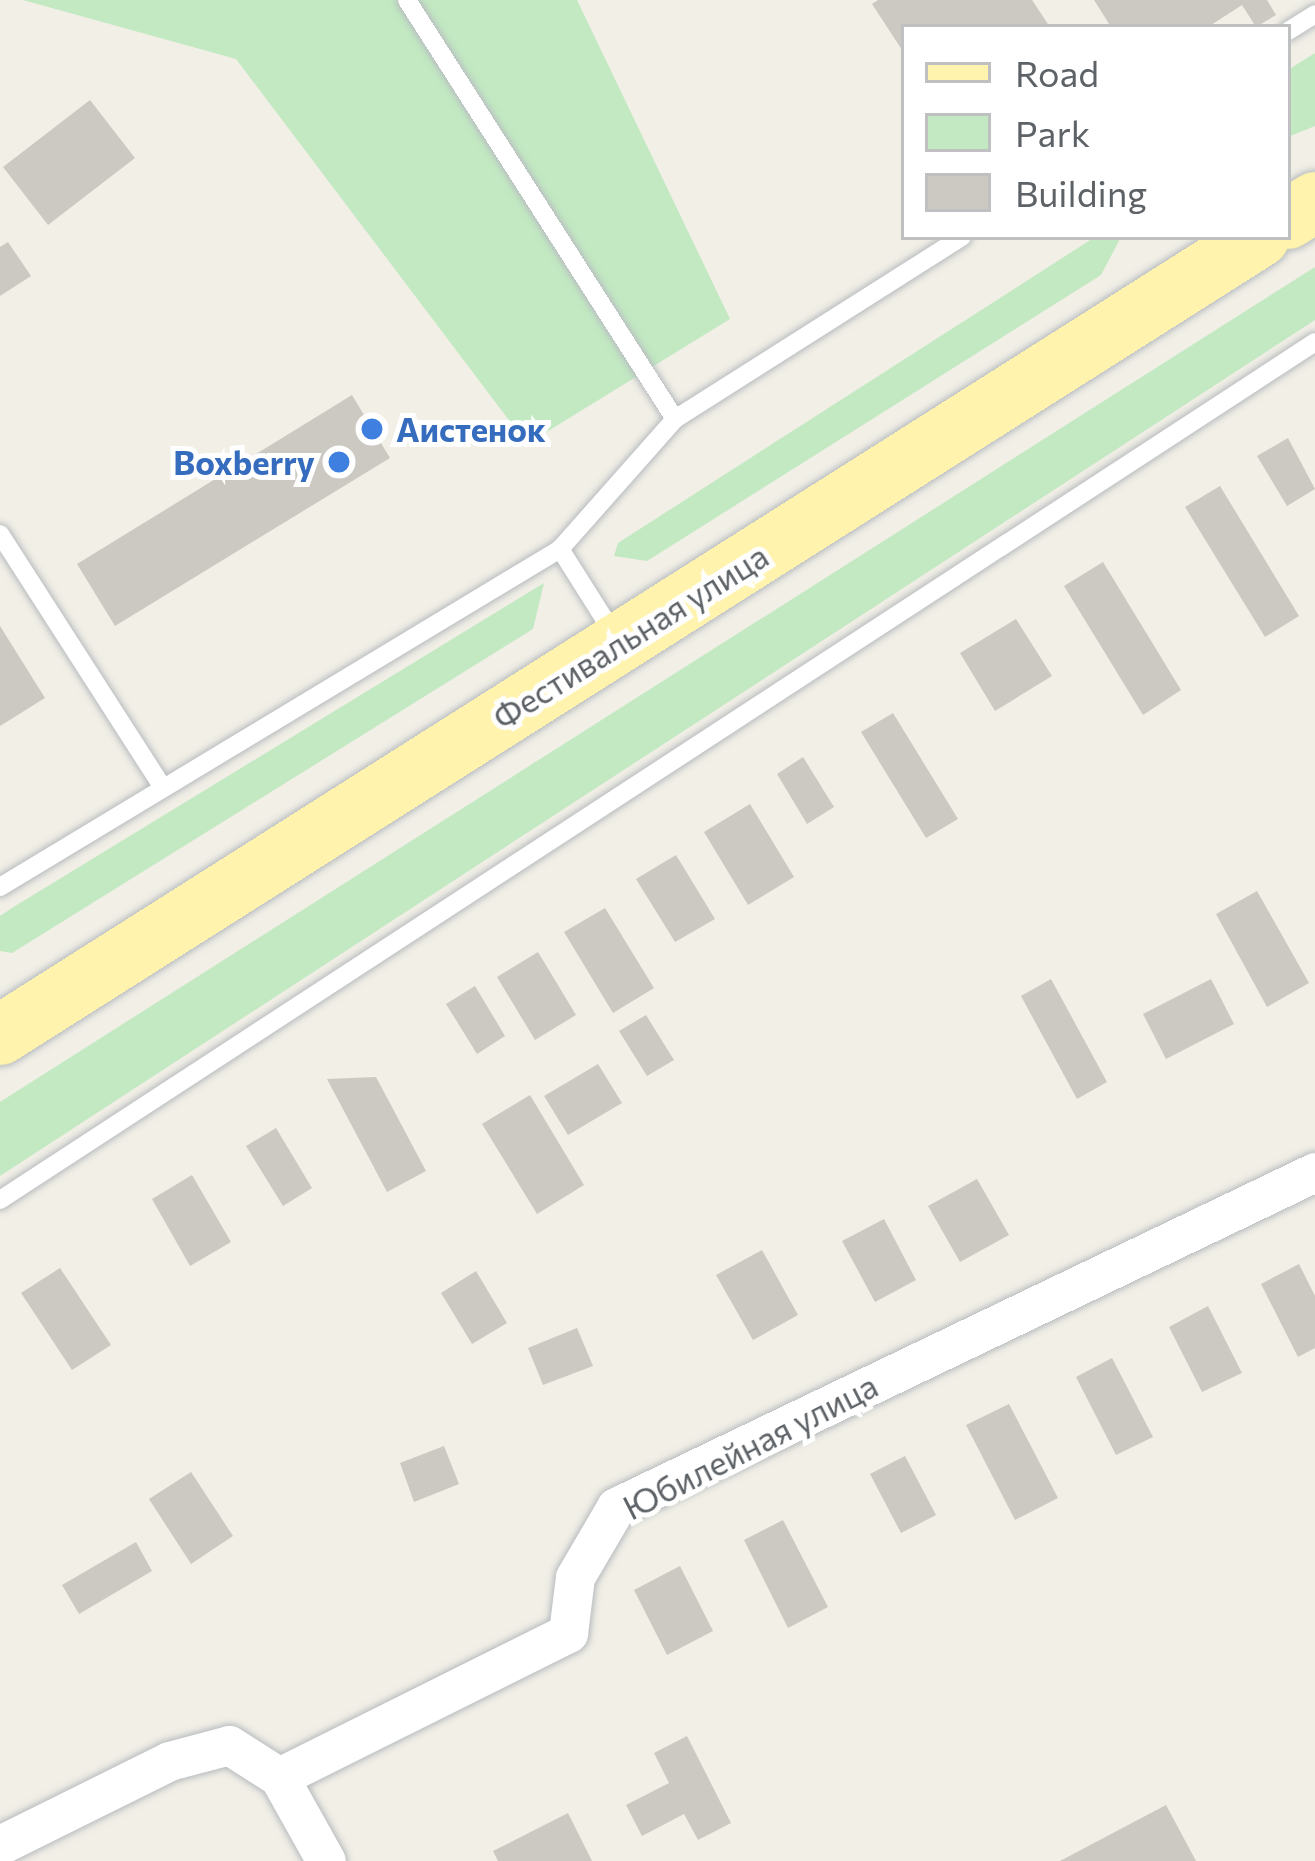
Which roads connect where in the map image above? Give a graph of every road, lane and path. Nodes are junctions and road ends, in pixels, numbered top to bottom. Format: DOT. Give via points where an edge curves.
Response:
graph roads {
  1 [pos="407,0"];
  2 [pos="957,240"];
  3 [pos="1255,240"];
  4 [pos="1315,342"];
  5 [pos="675,419"];
  6 [pos="0,534"];
  7 [pos="560,549"];
  8 [pos="619,643"];
  9 [pos="163,788"];
  10 [pos="0,887"];
  11 [pos="0,1035"];
  12 [pos="1315,1172"];
  13 [pos="0,1200"];
  14 [pos="279,1777"];
  15 [pos="0,1845"];
  16 [pos="326,1861"];
  1 -- 5 [label="lane"];
  2 -- 5 [label="lane"];
  3 -- 8 [label="main road, Фестивальная улица"];
  4 -- 13 [label="lane"];
  5 -- 7 [label="lane"];
  6 -- 9 [label="lane"];
  7 -- 8 [label="lane"];
  7 -- 9 [label="lane"];
  8 -- 11 [label="main road, Фестивальная улица"];
  9 -- 10 [label="lane"];
  12 -- 14 [label="street, Юбилейная улица" via="616,1507 575,1577 568,1633"];
  14 -- 15 [label="street" via="229,1744 169,1761"];
  14 -- 16 [label="street"];
}
